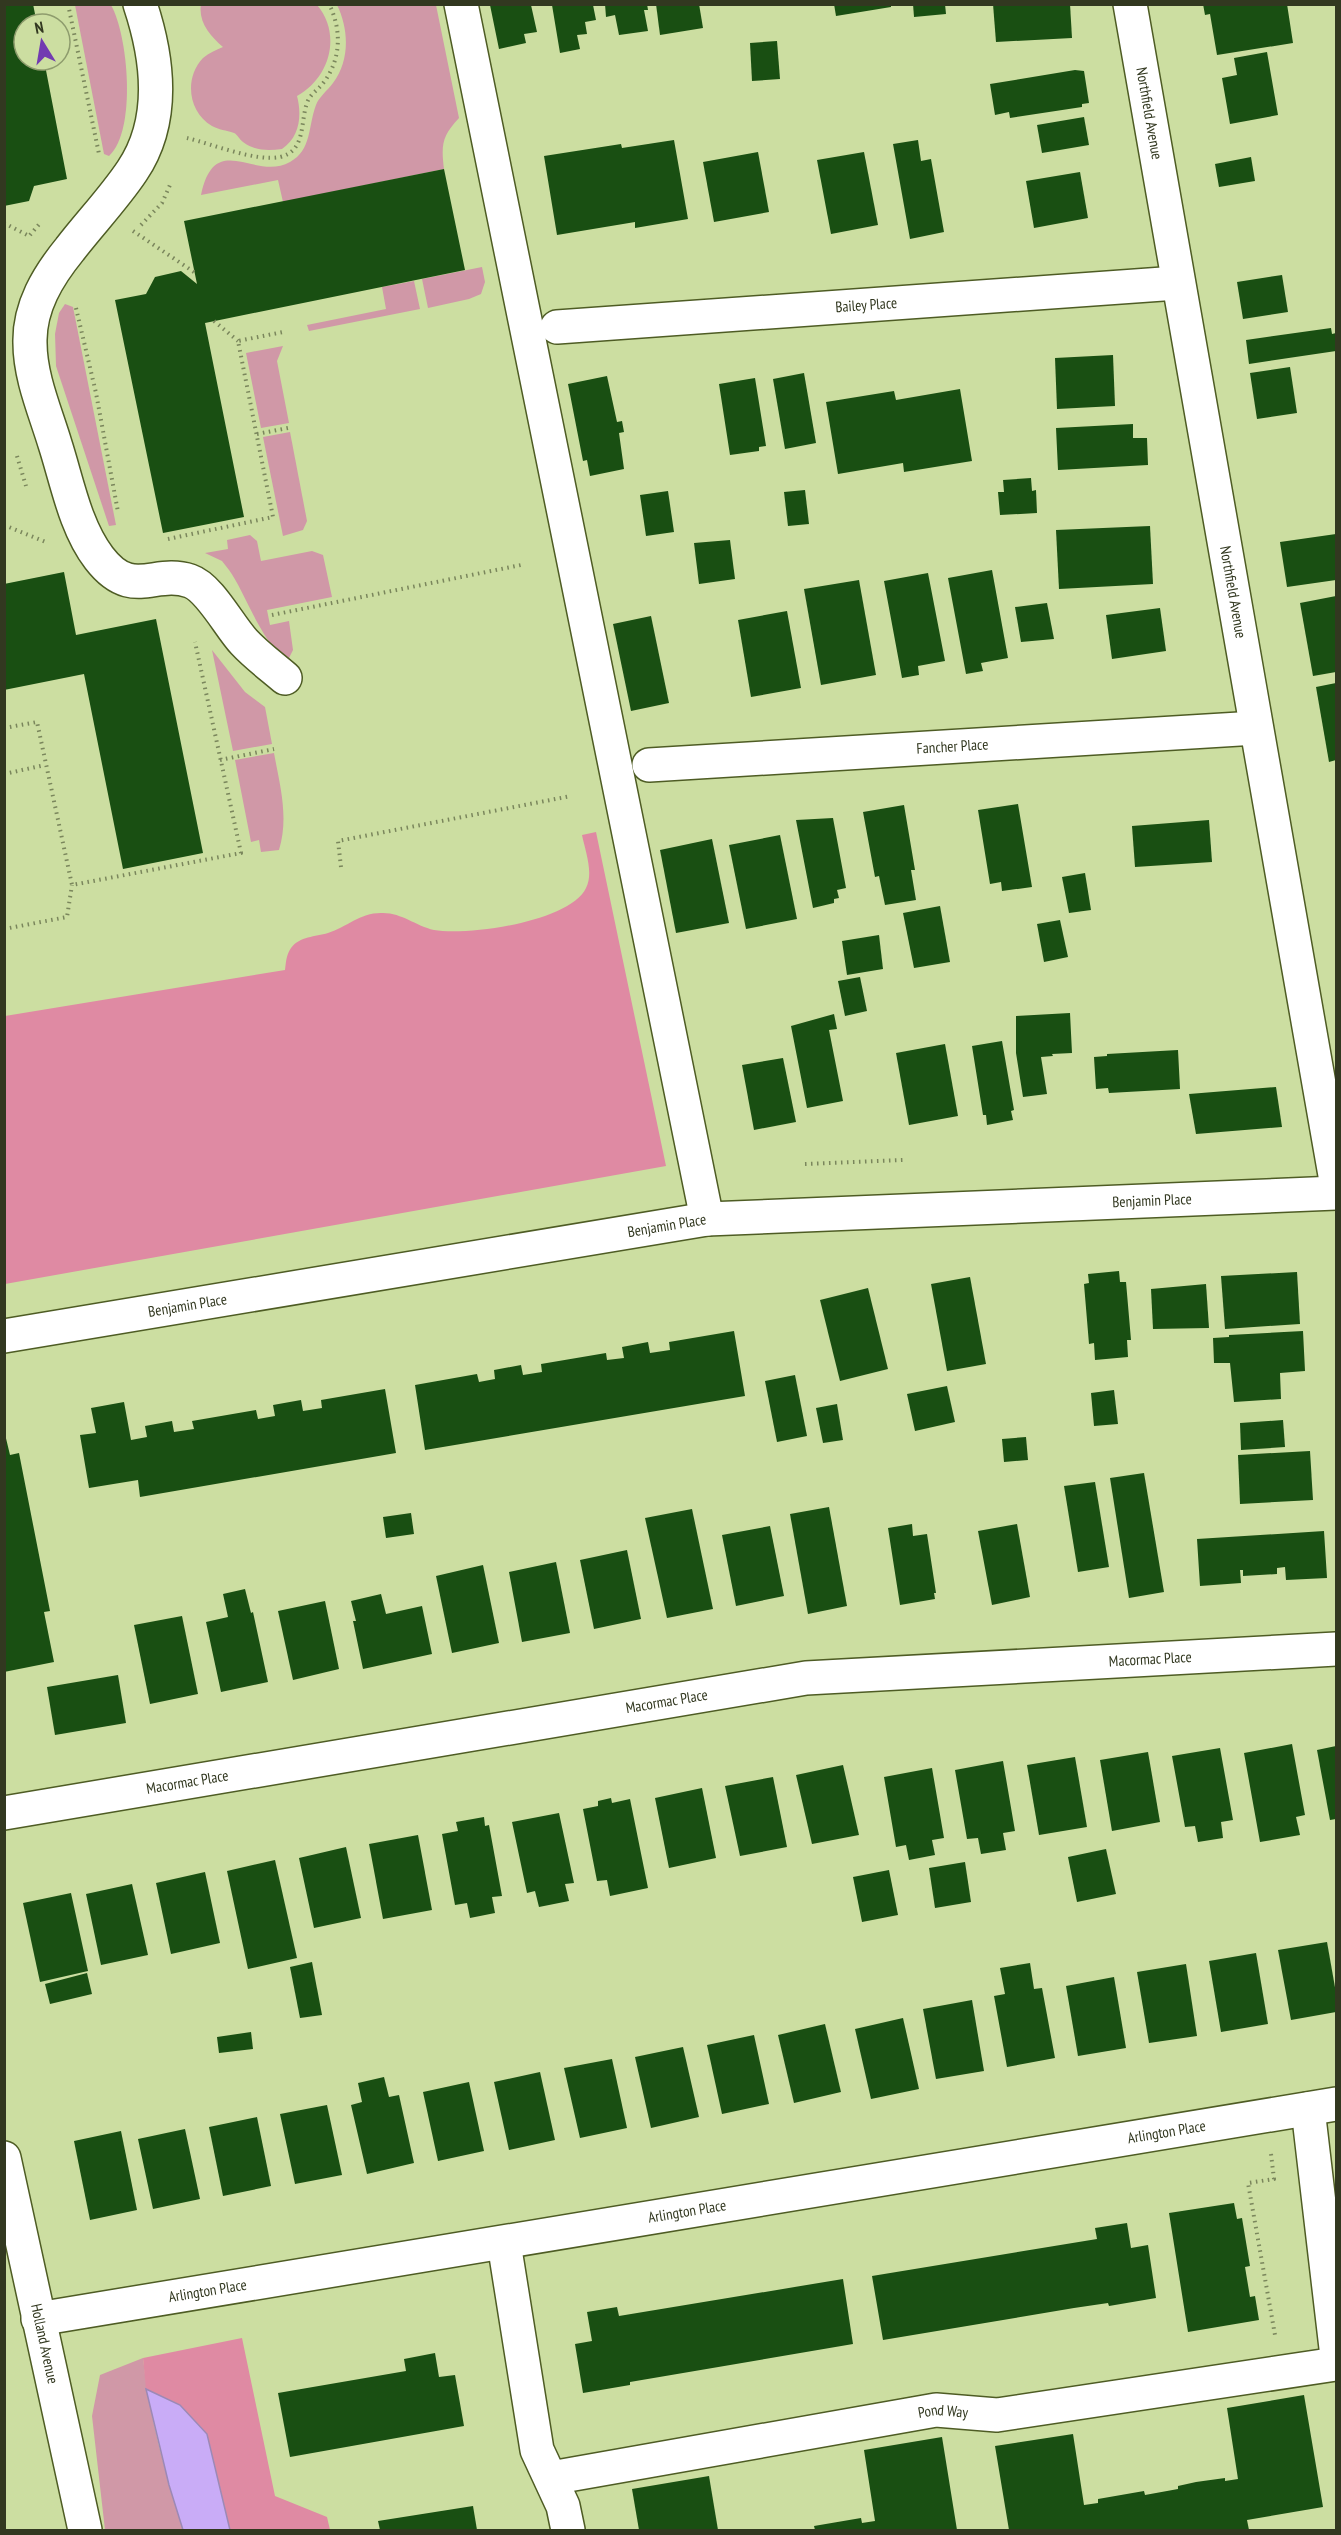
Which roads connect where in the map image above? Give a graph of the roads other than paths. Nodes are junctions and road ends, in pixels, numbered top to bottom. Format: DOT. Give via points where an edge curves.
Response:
graph roads {
  1 [pos="140,4"];
  2 [pos="461,4"];
  3 [pos="1130,4"];
  4 [pos="1177,284"];
  5 [pos="557,327"];
  6 [pos="285,678"];
  7 [pos="1256,728"];
  8 [pos="649,765"];
  9 [pos="1336,1181"];
  10 [pos="1336,1193"];
  11 [pos="707,1219"];
  12 [pos="4,1336"];
  13 [pos="1336,1649"];
  14 [pos="4,1813"];
  15 [pos="1322,2107"];
  16 [pos="4,2158"];
  17 [pos="504,2243"];
  18 [pos="38,2319"];
  19 [pos="1336,2348"];
  20 [pos="1336,2364"];
  21 [pos="551,2478"];
  22 [pos="85,2530"];
  23 [pos="568,2530"];
  1 -- 6 [label="street" via="151,37 156,79 148,138 133,170 43,287 29,341 32,369 76,512 98,557 113,573 130,581 191,582 207,594 245,644"];
  2 -- 11 [label="street"];
  3 -- 4 [label="street, Northfield Avenue"];
  4 -- 5 [label="street, Bailey Place"];
  4 -- 7 [label="street, Northfield Avenue"];
  7 -- 8 [label="street, Fancher Place"];
  7 -- 9 [label="street, Northfield Avenue"];
  10 -- 11 [label="street, Benjamin Place"];
  11 -- 12 [label="street, Benjamin Place"];
  13 -- 14 [label="street, Macormac Place" via="806,1678"];
  15 -- 17 [label="street, Arlington Place"];
  15 -- 19 [label="street"];
  16 -- 18 [label="street, Holland Avenue"];
  17 -- 18 [label="street, Arlington Place"];
  17 -- 21 [label="street" via="537,2450"];
  18 -- 22 [label="street, Holland Avenue"];
  20 -- 21 [label="street, Pond Way" via="997,2415 936,2410"];
  21 -- 23 [label="street"];
}
